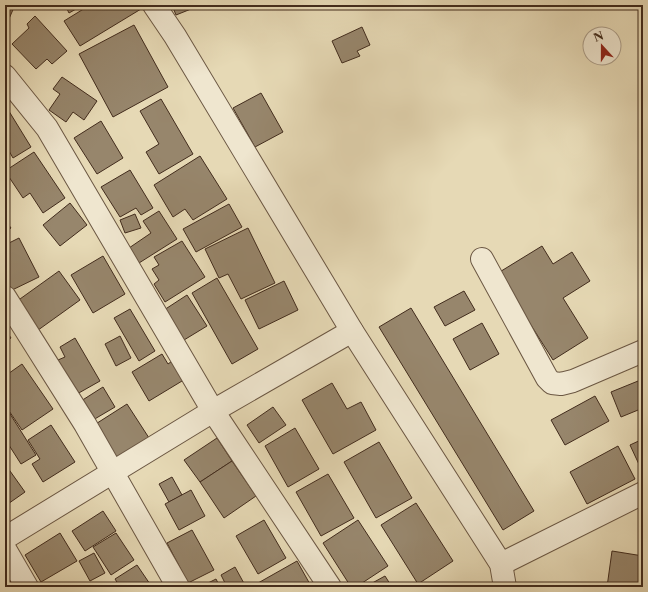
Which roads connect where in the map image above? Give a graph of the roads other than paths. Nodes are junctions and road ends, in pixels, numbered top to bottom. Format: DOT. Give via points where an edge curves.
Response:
graph roads {
  1 [pos="154,5"];
  2 [pos="5,76"];
  3 [pos="482,259"];
  4 [pos="5,297"];
  5 [pos="352,331"];
  6 [pos="643,351"];
  7 [pos="213,411"];
  8 [pos="112,472"];
  9 [pos="643,493"];
  10 [pos="5,538"];
  11 [pos="5,549"];
  12 [pos="502,564"];
  13 [pos="27,587"];
  14 [pos="178,587"];
  15 [pos="330,587"];
  16 [pos="505,587"];
  1 -- 5 [label="street"];
  2 -- 7 [label="street" via="47,128"];
  3 -- 6 [label="street" via="552,383 573,381"];
  4 -- 8 [label="street"];
  5 -- 7 [label="street"];
  5 -- 12 [label="street"];
  7 -- 8 [label="street"];
  7 -- 15 [label="street"];
  8 -- 10 [label="street"];
  8 -- 14 [label="street"];
  9 -- 12 [label="street"];
  11 -- 13 [label="street"];
  12 -- 16 [label="street"];
}
